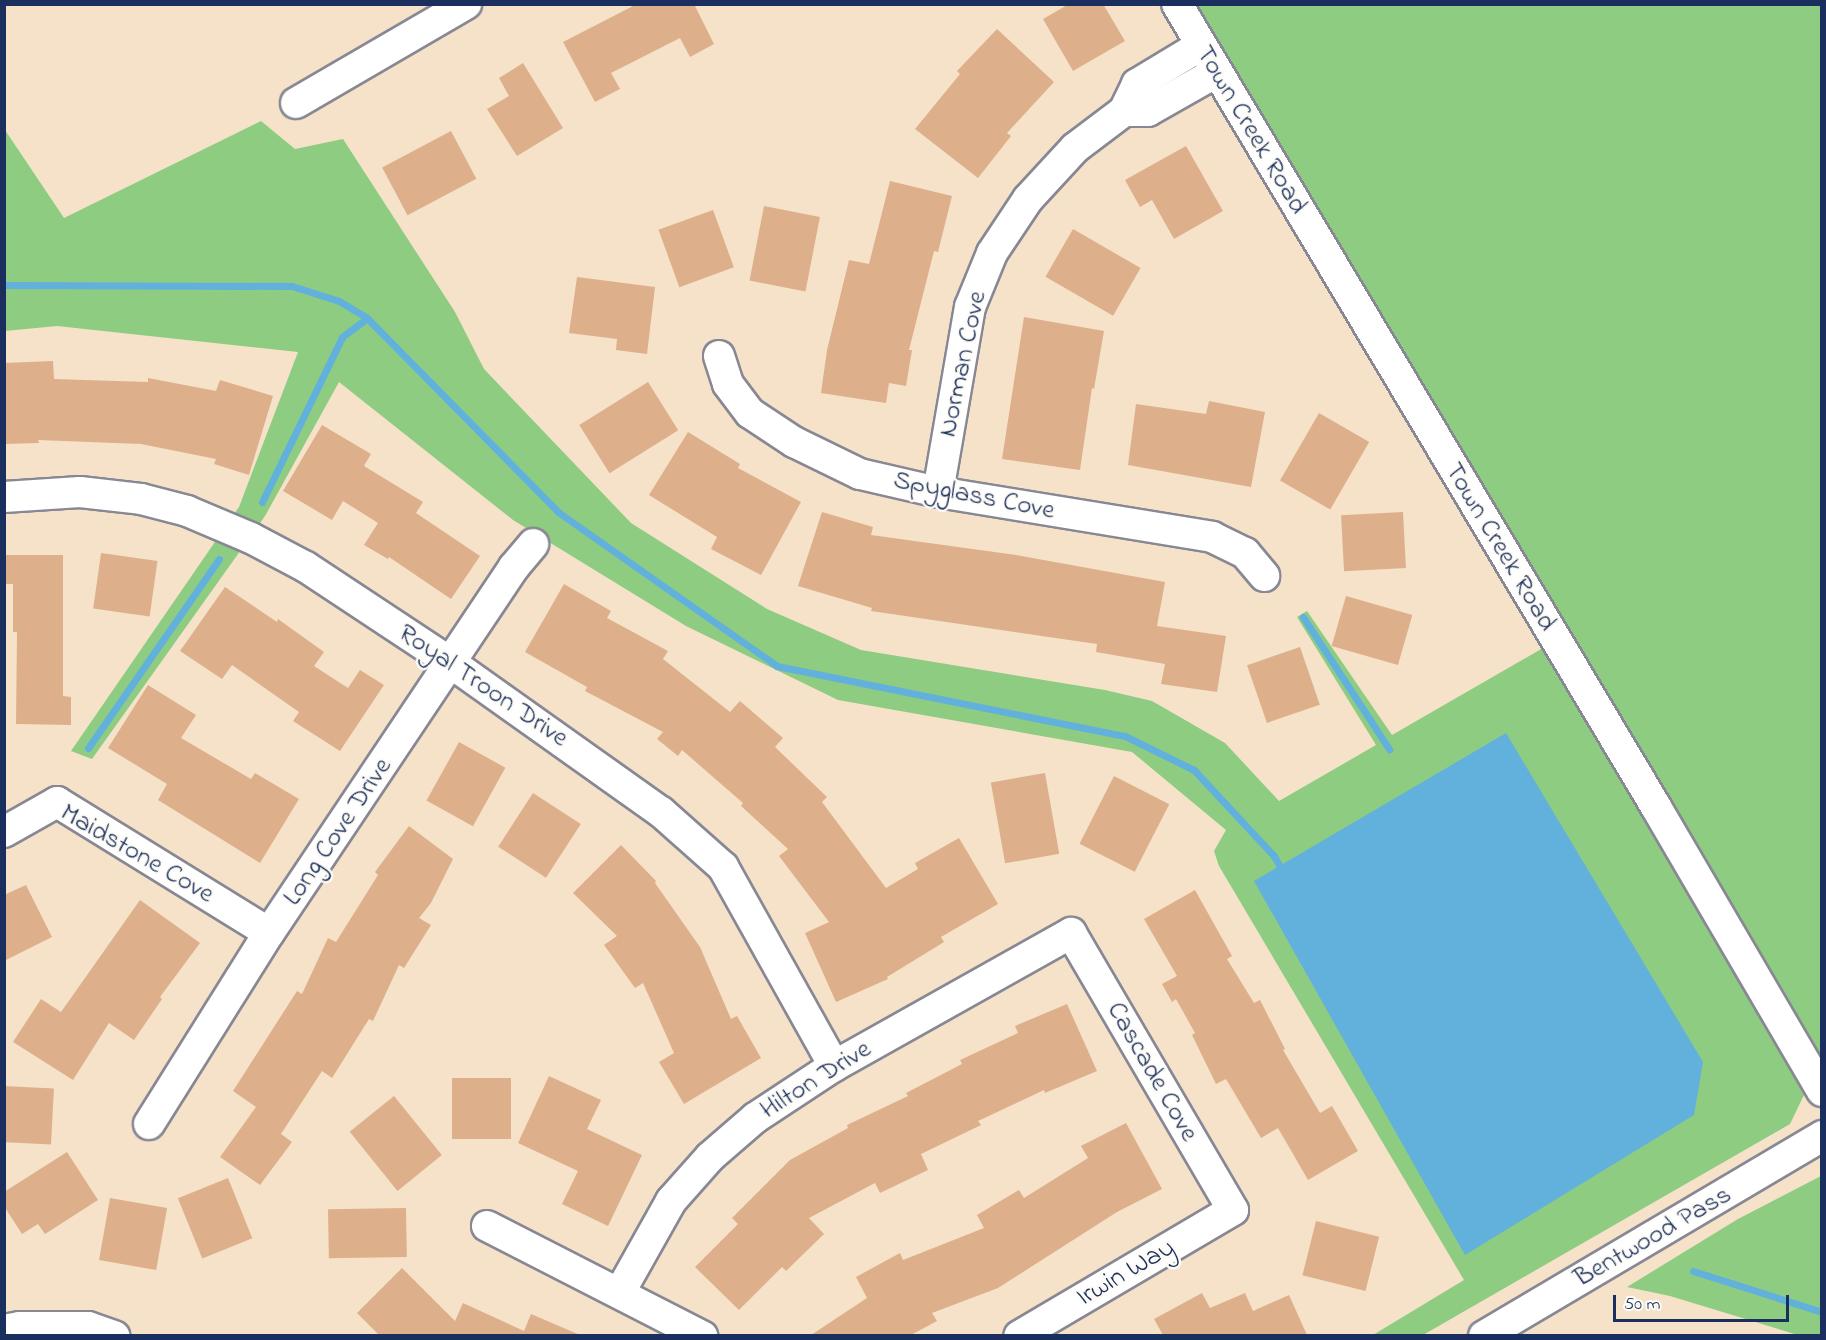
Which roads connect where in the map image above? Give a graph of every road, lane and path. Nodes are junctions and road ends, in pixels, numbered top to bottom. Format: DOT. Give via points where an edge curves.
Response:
graph roads {
  1 [pos="466,4"];
  2 [pos="1177,4"];
  3 [pos="1200,46"];
  4 [pos="1215,72"];
  5 [pos="296,103"];
  6 [pos="1124,111"];
  7 [pos="719,356"];
  8 [pos="938,492"];
  9 [pos="4,497"];
  10 [pos="533,544"];
  11 [pos="1264,576"];
  12 [pos="451,663"];
  13 [pos="4,832"];
  14 [pos="269,933"];
  15 [pos="1071,933"];
  16 [pos="834,1066"];
  17 [pos="1821,1091"];
  18 [pos="149,1124"];
  19 [pos="1821,1136"];
  20 [pos="1233,1210"];
  21 [pos="487,1227"];
  22 [pos="620,1292"];
  23 [pos="4,1330"];
  24 [pos="1032,1332"];
  25 [pos="114,1335"];
  26 [pos="702,1335"];
  27 [pos="1484,1335"];
  1 -- 5 [label="street"];
  2 -- 3 [label="street, Town Creek Road"];
  3 -- 4 [label="street, Town Creek Road"];
  3 -- 6 [label="street, Norman Cove" via="1137,84"];
  4 -- 6 [label="street" via="1148,111"];
  4 -- 17 [label="street, Town Creek Road" via="1650,797"];
  6 -- 8 [label="street, Norman Cove" via="1076,148 1028,199 992,253 970,307"];
  7 -- 8 [label="street, Spyglass Cove" via="728,384 750,413 794,442 861,474"];
  8 -- 11 [label="street, Spyglass Cove" via="1212,537 1245,554"];
  9 -- 12 [label="street, Royal Troon Drive" via="80,492 141,499 187,510 306,567"];
  10 -- 12 [label="street, Long Cove Drive"];
  12 -- 14 [label="street, Long Cove Drive"];
  12 -- 16 [label="street, Royal Troon Drive" via="661,812 723,867"];
  13 -- 14 [label="street, Maidstone Cove" via="57,802"];
  14 -- 18 [label="street, Long Cove Drive"];
  15 -- 16 [label="street, Hilton Drive"];
  15 -- 20 [label="street, Cascade Cove"];
  16 -- 22 [label="street, Hilton Drive" via="755,1118 710,1157 671,1202"];
  19 -- 27 [label="street, Bentwood Pass"];
  20 -- 24 [label="street, Irwin Way"];
  21 -- 22 [label="street"];
  22 -- 26 [label="street"];
  23 -- 25 [label="street" via="88,1327"];
}
